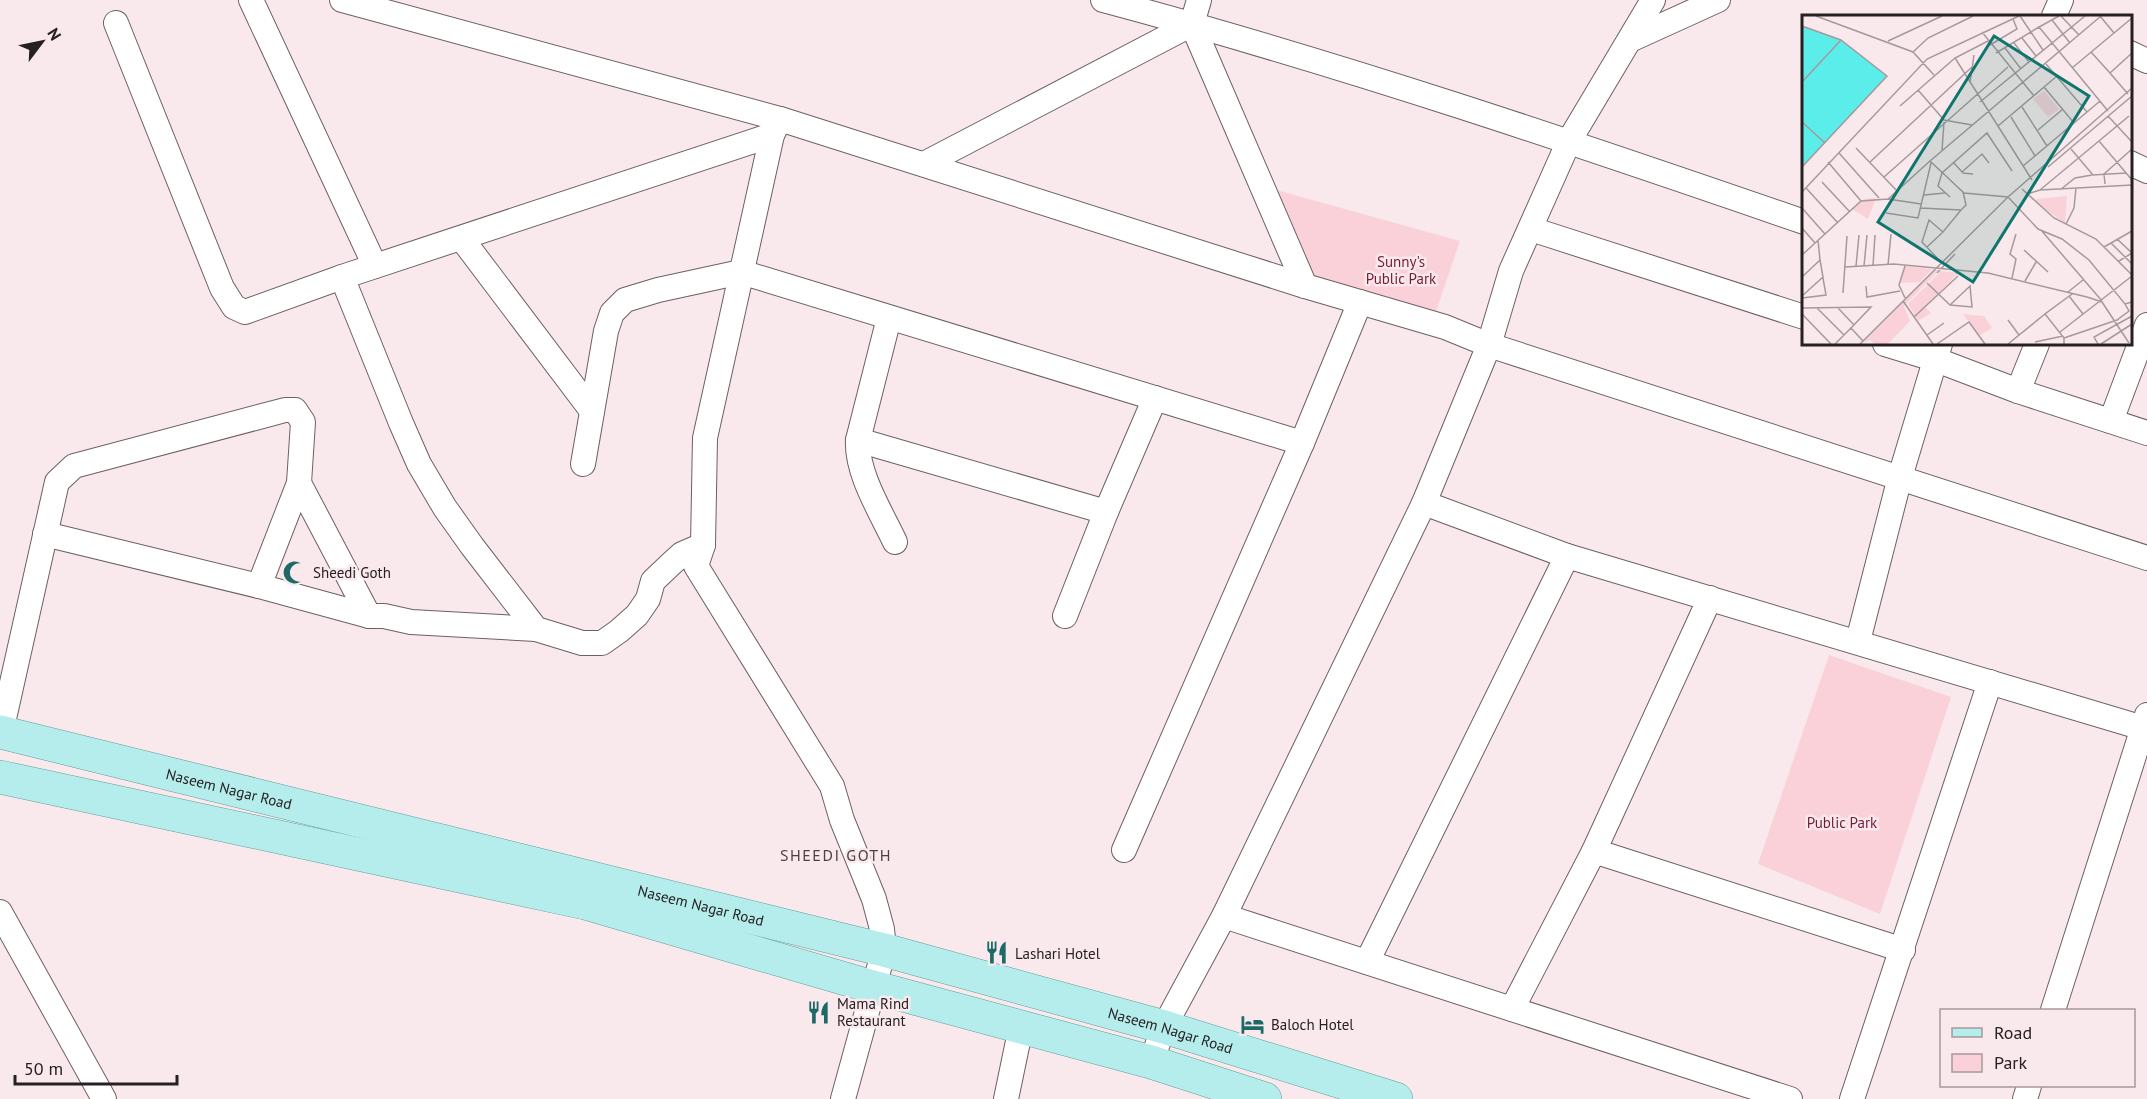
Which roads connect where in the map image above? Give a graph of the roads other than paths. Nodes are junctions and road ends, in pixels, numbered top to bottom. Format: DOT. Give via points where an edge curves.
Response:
graph roads {
  1 [pos="251,0"];
  2 [pos="1103,0"];
  3 [pos="1199,0"];
  4 [pos="1653,0"];
  5 [pos="1718,0"];
  6 [pos="353,2"];
  7 [pos="117,23"];
  8 [pos="1192,24"];
  9 [pos="1630,40"];
  10 [pos="2132,54"];
  11 [pos="2147,61"];
  12 [pos="776,127"];
  13 [pos="1569,141"];
  14 [pos="924,164"];
  15 [pos="2132,164"];
  16 [pos="2147,171"];
  17 [pos="1802,222"];
  18 [pos="1531,229"];
  19 [pos="462,238"];
  20 [pos="375,266"];
  21 [pos="741,273"];
  22 [pos="342,277"];
  23 [pos="1305,286"];
  24 [pos="1359,302"];
  25 [pos="1802,317"];
  26 [pos="889,318"];
  27 [pos="2147,325"];
  28 [pos="1489,345"];
  29 [pos="1892,345"];
  30 [pos="2037,345"];
  31 [pos="1937,351"];
  32 [pos="2018,391"];
  33 [pos="1155,398"];
  34 [pos="592,411"];
  35 [pos="2112,421"];
  36 [pos="2147,433"];
  37 [pos="858,440"];
  38 [pos="1302,443"];
  39 [pos="583,465"];
  40 [pos="1900,477"];
  41 [pos="299,483"];
  42 [pos="1424,502"];
  43 [pos="1106,512"];
  44 [pos="45,534"];
  45 [pos="896,542"];
  46 [pos="703,545"];
  47 [pos="1567,556"];
  48 [pos="2147,558"];
  49 [pos="259,586"];
  50 [pos="1710,598"];
  51 [pos="369,616"];
  52 [pos="1065,616"];
  53 [pos="536,629"];
  54 [pos="1857,641"];
  55 [pos="1990,682"];
  56 [pos="2145,722"];
  57 [pos="1,732"];
  58 [pos="0,777"];
  59 [pos="1124,850"];
  60 [pos="1594,851"];
  61 [pos="0,912"];
  62 [pos="1224,916"];
  63 [pos="884,950"];
  64 [pos="1903,950"];
  65 [pos="1367,962"];
  66 [pos="873,987"];
  67 [pos="1512,1009"];
  68 [pos="2054,1009"];
  69 [pos="1021,1027"];
  70 [pos="1164,1027"];
  71 [pos="1151,1062"];
  72 [pos="1008,1098"];
  73 [pos="104,1099"];
  74 [pos="843,1099"];
  75 [pos="1265,1099"];
  76 [pos="1396,1099"];
  77 [pos="1790,1099"];
  78 [pos="1852,1099"];
  1 -- 20 [label="street"];
  2 -- 8 [label="street"];
  3 -- 8 [label="street"];
  4 -- 9 [label="street"];
  5 -- 9 [label="street"];
  6 -- 12 [label="street"];
  7 -- 22 [label="street" via="222,288 234,307 245,312"];
  8 -- 13 [label="street"];
  8 -- 14 [label="street"];
  8 -- 23 [label="street"];
  9 -- 13 [label="street"];
  10 -- 11 [label="street"];
  12 -- 14 [label="street"];
  12 -- 19 [label="street"];
  12 -- 21 [label="street"];
  13 -- 17 [label="street"];
  13 -- 18 [label="street"];
  14 -- 23 [label="street"];
  15 -- 16 [label="street"];
  18 -- 25 [label="street"];
  18 -- 28 [label="street" via="1511,271"];
  19 -- 20 [label="street"];
  19 -- 34 [label="street"];
  20 -- 22 [label="street"];
  21 -- 26 [label="street"];
  21 -- 34 [label="street" via="626,300 612,313 606,331"];
  21 -- 46 [label="street" via="705,438"];
  22 -- 53 [label="street" via="419,464 445,508"];
  23 -- 24 [label="street"];
  24 -- 28 [label="street" via="1445,327"];
  24 -- 38 [label="street"];
  26 -- 33 [label="street"];
  26 -- 37 [label="street"];
  27 -- 35 [label="street"];
  28 -- 40 [label="street"];
  28 -- 42 [label="street"];
  29 -- 31 [label="street"];
  30 -- 32 [label="street"];
  31 -- 32 [label="street"];
  31 -- 40 [label="street"];
  32 -- 35 [label="street"];
  33 -- 38 [label="street"];
  33 -- 43 [label="street"];
  34 -- 39 [label="street"];
  35 -- 36 [label="street"];
  37 -- 43 [label="street"];
  37 -- 45 [label="street" via="861,466"];
  38 -- 59 [label="street"];
  40 -- 48 [label="street"];
  40 -- 54 [label="street"];
  41 -- 44 [label="street" via="303,422 296,410 285,410 74,466 57,482"];
  41 -- 49 [label="street"];
  41 -- 51 [label="street"];
  42 -- 47 [label="street"];
  42 -- 62 [label="street"];
  43 -- 52 [label="street"];
  44 -- 49 [label="street"];
  44 -- 57 [label="street"];
  46 -- 53 [label="street" via="672,562 653,581 648,599 637,615 602,643 582,643"];
  46 -- 63 [label="street" via="696,566 832,786 874,899"];
  47 -- 50 [label="street"];
  47 -- 65 [label="street"];
  49 -- 51 [label="street"];
  50 -- 54 [label="street"];
  50 -- 60 [label="street"];
  51 -- 53 [label="street"];
  54 -- 55 [label="street"];
  55 -- 56 [label="street"];
  55 -- 64 [label="street"];
  56 -- 68 [label="street"];
  57 -- 63 [label="main road, Naseem Nagar Road"];
  58 -- 66 [label="main road, Naseem Nagar Road" via="585,903"];
  60 -- 64 [label="street"];
  60 -- 67 [label="street"];
  61 -- 73 [label="street"];
  62 -- 65 [label="street"];
  62 -- 70 [label="street"];
  63 -- 66 [label="street"];
  63 -- 70 [label="main road, Naseem Nagar Road"];
  64 -- 78 [label="street"];
  65 -- 67 [label="street"];
  66 -- 69 [label="main road, Naseem Nagar Road"];
  66 -- 74 [label="street"];
  67 -- 77 [label="street"];
  69 -- 71 [label="main road, Naseem Nagar Road"];
  69 -- 72 [label="street"];
  70 -- 71 [label="street"];
  70 -- 76 [label="main road, Naseem Nagar Road"];
  71 -- 75 [label="main road, Naseem Nagar Road"];
}
